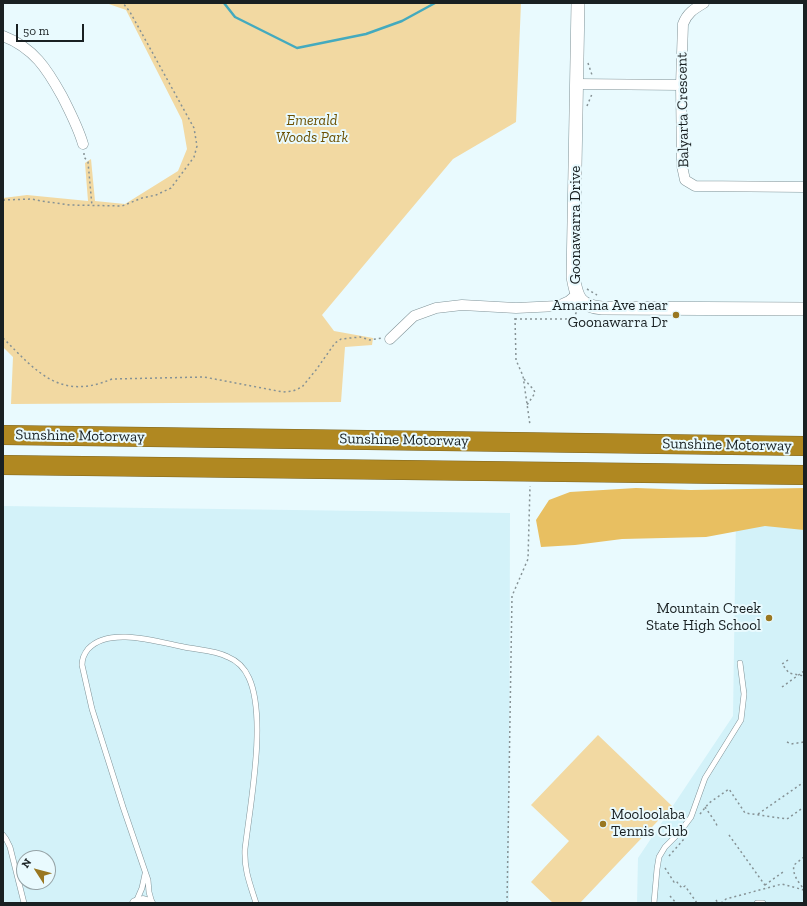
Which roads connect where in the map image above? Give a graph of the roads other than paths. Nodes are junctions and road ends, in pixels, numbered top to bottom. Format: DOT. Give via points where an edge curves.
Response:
graph roads {
  1 [pos="578,3"];
  2 [pos="704,3"];
  3 [pos="3,36"];
  4 [pos="577,84"];
  5 [pos="681,85"];
  6 [pos="83,144"];
  7 [pos="804,187"];
  8 [pos="582,291"];
  9 [pos="804,309"];
  10 [pos="390,339"];
  11 [pos="3,435"];
  12 [pos="804,446"];
  13 [pos="3,465"];
  14 [pos="804,475"];
  15 [pos="740,663"];
  16 [pos="3,835"];
  17 [pos="145,872"];
  18 [pos="24,903"];
  19 [pos="135,903"];
  20 [pos="151,903"];
  21 [pos="256,903"];
  22 [pos="654,903"];
  23 [pos="757,903"];
  24 [pos="763,903"];
  1 -- 4 [label="street, Goonawarra Drive"];
  2 -- 5 [label="street, Balyarta Crescent" via="686,16 683,24"];
  3 -- 6 [label="street" via="40,60 73,118"];
  4 -- 5 [label="street"];
  4 -- 8 [label="street, Goonawarra Drive" via="573,277"];
  5 -- 7 [label="street, Balyarta Crescent" via="682,166 685,180 695,186"];
  8 -- 9 [label="street" via="581,302 602,308"];
  8 -- 10 [label="street, Goonawarra Drive" via="558,306 516,313 462,305 436,308 414,316"];
  11 -- 12 [label="highway, Sunshine Motorway"];
  13 -- 14 [label="highway, Sunshine Motorway"];
  15 -- 22 [label="lane" via="744,694 741,720 705,778 691,817 665,847 660,857"];
  16 -- 18 [label="lane" via="10,848"];
  17 -- 19 [label="lane" via="142,888"];
  17 -- 20 [label="lane" via="149,882"];
  17 -- 21 [label="lane" via="92,709 82,665 82,659 89,648 107,638 143,639 220,654 238,663 248,677 256,702 257,726 245,860 246,874"];
  19 -- 20 [label="street" via="143,900"];
  23 -- 24 [label="lane"];
}
